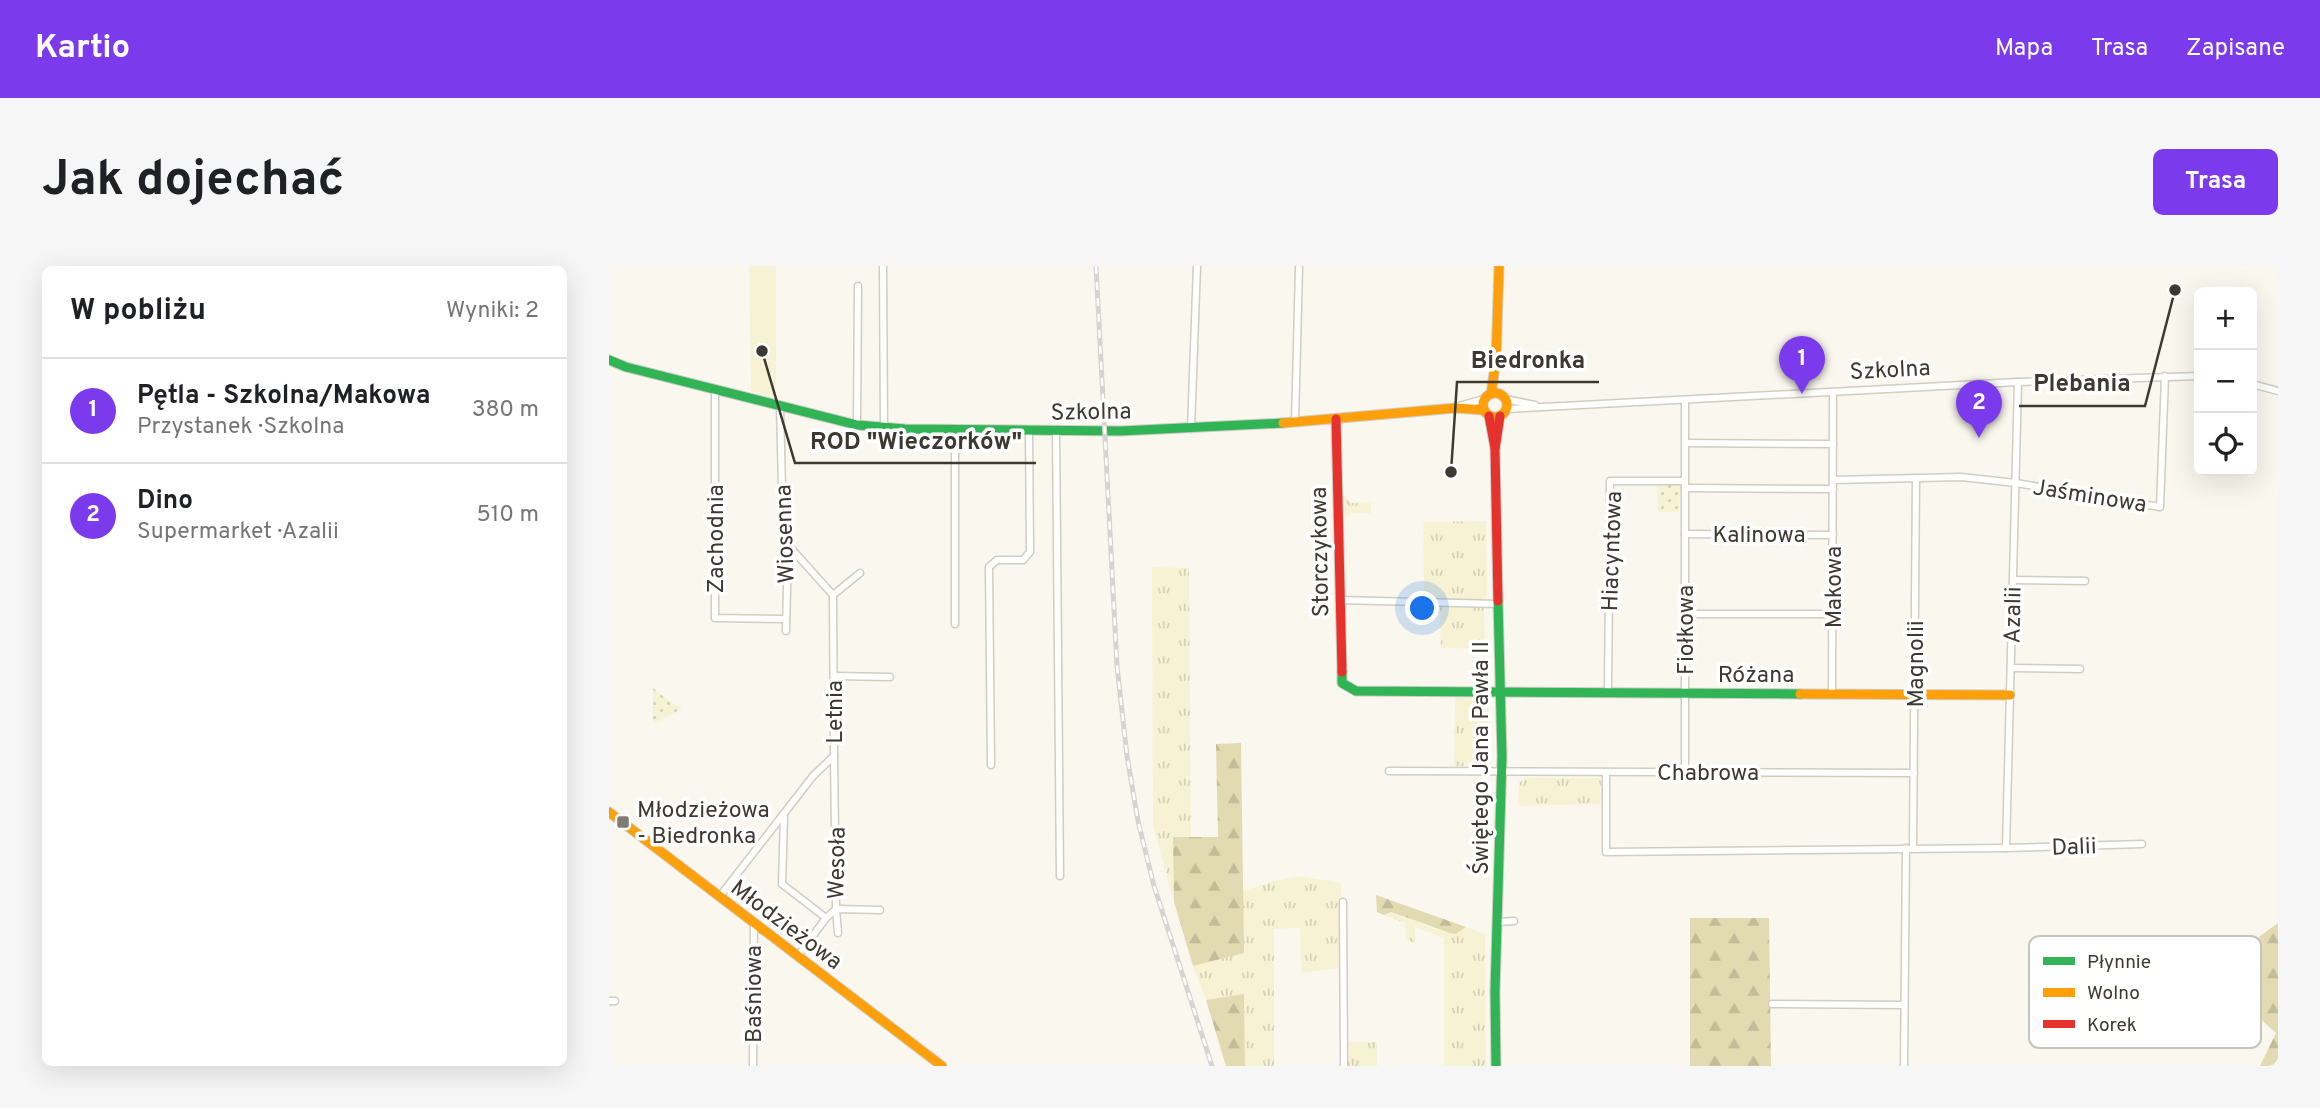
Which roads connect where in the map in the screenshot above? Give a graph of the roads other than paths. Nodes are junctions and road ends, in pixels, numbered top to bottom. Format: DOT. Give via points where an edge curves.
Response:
graph roads {
  1 [pos="883,266"];
  2 [pos="1197,266"];
  3 [pos="1499,266"];
  4 [pos="1299,268"];
  5 [pos="858,286"];
  6 [pos="609,360"];
  7 [pos="2165,376"];
  8 [pos="2194,376"];
  9 [pos="2018,382"];
  10 [pos="2257,385"];
  11 [pos="715,390"];
  12 [pos="2278,391"];
  13 [pos="1833,392"];
  14 [pos="1685,400"];
  15 [pos="1498,402"];
  16 [pos="779,406"];
  17 [pos="1456,408"];
  18 [pos="1486,413"];
  19 [pos="1336,419"];
  20 [pos="1295,422"];
  21 [pos="857,425"];
  22 [pos="884,428"];
  23 [pos="1191,429"];
  24 [pos="955,430"];
  25 [pos="1029,431"];
  26 [pos="1056,431"];
  27 [pos="1686,443"];
  28 [pos="1833,444"];
  29 [pos="1495,449"];
  30 [pos="1916,479"];
  31 [pos="1833,480"];
  32 [pos="2016,483"];
  33 [pos="1685,484"];
  34 [pos="1833,489"];
  35 [pos="1685,534"];
  36 [pos="1833,534"];
  37 [pos="788,545"];
  38 [pos="860,573"];
  39 [pos="2013,580"];
  40 [pos="2085,581"];
  41 [pos="833,595"];
  42 [pos="1339,600"];
  43 [pos="1498,604"];
  44 [pos="1685,614"];
  45 [pos="1833,614"];
  46 [pos="786,619"];
  47 [pos="955,624"];
  48 [pos="786,631"];
  49 [pos="2011,668"];
  50 [pos="2080,669"];
  51 [pos="835,676"];
  52 [pos="890,677"];
  53 [pos="1342,683"];
  54 [pos="1501,692"];
  55 [pos="1608,692"];
  56 [pos="1684,693"];
  57 [pos="1832,694"];
  58 [pos="1915,695"];
  59 [pos="2010,695"];
  60 [pos="834,756"];
  61 [pos="991,765"];
  62 [pos="1389,771"];
  63 [pos="1501,772"];
  64 [pos="1606,772"];
  65 [pos="1685,772"];
  66 [pos="1914,773"];
  67 [pos="609,812"];
  68 [pos="784,817"];
  69 [pos="2142,844"];
  70 [pos="1910,848"];
  71 [pos="2006,848"];
  72 [pos="1060,876"];
  73 [pos="720,897"];
  74 [pos="1343,902"];
  75 [pos="836,909"];
  76 [pos="880,909"];
  77 [pos="826,918"];
  78 [pos="1514,921"];
  79 [pos="754,922"];
  80 [pos="1497,922"];
  81 [pos="838,933"];
  82 [pos="798,956"];
  83 [pos="1772,1004"];
  84 [pos="1904,1005"];
  85 [pos="753,1066"];
  86 [pos="942,1066"];
  87 [pos="1344,1066"];
  88 [pos="1496,1066"];
  89 [pos="1904,1066"];
  1 -- 22 [label="street"];
  2 -- 23 [label="street"];
  3 -- 15 [label="street, Świętego Jana Pawła II"];
  4 -- 20 [label="street"];
  5 -- 21 [label="street"];
  6 -- 11 [label="street, Szkolna"];
  7 -- 8 [label="street, Szkolna"];
  7 -- 9 [label="street, Szkolna"];
  7 -- 32 [label="street, Jaśminowa" via="2160,507"];
  9 -- 13 [label="street, Szkolna"];
  9 -- 32 [label="street, Azalii"];
  10 -- 12 [label="street"];
  11 -- 16 [label="street, Szkolna"];
  11 -- 46 [label="street, Zachodnia" via="715,618"];
  13 -- 14 [label="street, Szkolna"];
  13 -- 28 [label="street, Makowa"];
  14 -- 15 [label="street, Szkolna" via="1540,406"];
  14 -- 27 [label="street, Fiołkowa"];
  15 -- 17 [label="street, Szkolna"];
  15 -- 18 [label="street, Szkolna"];
  15 -- 18 [label="street, Świętego Jana Pawła II"];
  15 -- 29 [label="street, Świętego Jana Pawła II"];
  16 -- 21 [label="street, Szkolna"];
  16 -- 37 [label="street, Wiosenna" via="783,529"];
  17 -- 18 [label="street, Szkolna"];
  17 -- 19 [label="street, Szkolna"];
  18 -- 29 [label="street, Świętego Jana Pawła II"];
  19 -- 20 [label="street, Szkolna"];
  19 -- 42 [label="street, Storczykowa"];
  20 -- 23 [label="street, Szkolna"];
  21 -- 22 [label="street, Szkolna"];
  22 -- 24 [label="street, Szkolna"];
  23 -- 26 [label="street, Szkolna"];
  24 -- 25 [label="street, Szkolna"];
  24 -- 47 [label="street"];
  25 -- 26 [label="street, Szkolna"];
  25 -- 61 [label="street" via="1030,552 1023,560 997,560 989,567"];
  26 -- 72 [label="street"];
  27 -- 28 [label="street"];
  27 -- 33 [label="street, Fiołkowa"];
  28 -- 31 [label="street, Makowa"];
  29 -- 43 [label="street, Świętego Jana Pawła II"];
  30 -- 31 [label="street"];
  30 -- 32 [label="street" via="1961,477"];
  30 -- 58 [label="street, Magnolii"];
  31 -- 34 [label="street, Makowa"];
  32 -- 39 [label="street, Azalii"];
  33 -- 34 [label="street"];
  33 -- 35 [label="street, Fiołkowa"];
  33 -- 55 [label="street, Hiacyntowa" via="1610,481"];
  34 -- 36 [label="street, Makowa"];
  35 -- 36 [label="street, Kalinowa"];
  35 -- 44 [label="street, Fiołkowa"];
  36 -- 45 [label="street, Makowa"];
  37 -- 41 [label="street"];
  37 -- 46 [label="street, Wiosenna"];
  38 -- 41 [label="street"];
  39 -- 40 [label="street"];
  39 -- 49 [label="street, Azalii"];
  41 -- 51 [label="street, Letnia"];
  42 -- 43 [label="street"];
  42 -- 53 [label="street, Storczykowa"];
  43 -- 54 [label="street, Świętego Jana Pawła II"];
  44 -- 45 [label="street"];
  44 -- 56 [label="street, Fiołkowa"];
  45 -- 57 [label="street, Makowa"];
  46 -- 48 [label="street, Wiosenna"];
  49 -- 50 [label="street"];
  49 -- 59 [label="street, Azalii"];
  51 -- 52 [label="street"];
  51 -- 60 [label="street, Letnia"];
  53 -- 54 [label="street, Różana" via="1356,691"];
  54 -- 55 [label="street, Różana"];
  54 -- 63 [label="street, Świętego Jana Pawła II"];
  55 -- 56 [label="street, Różana"];
  56 -- 57 [label="street, Różana"];
  56 -- 65 [label="street, Fiołkowa"];
  57 -- 58 [label="street, Różana"];
  58 -- 59 [label="street, Różana"];
  58 -- 66 [label="street, Magnolii"];
  59 -- 71 [label="street, Azalii"];
  60 -- 68 [label="street, Letnia"];
  60 -- 75 [label="street, Wesoła"];
  62 -- 63 [label="street, Chabrowa"];
  63 -- 64 [label="street, Chabrowa"];
  63 -- 80 [label="street, Świętego Jana Pawła II"];
  64 -- 65 [label="street, Chabrowa"];
  64 -- 70 [label="street, Dalii" via="1606,852"];
  65 -- 66 [label="street, Chabrowa"];
  66 -- 70 [label="street, Magnolii"];
  67 -- 73 [label="street, Młodzieżowa"];
  68 -- 73 [label="street, Letnia"];
  68 -- 77 [label="street" via="782,884"];
  69 -- 71 [label="street, Dalii"];
  70 -- 71 [label="street, Dalii"];
  70 -- 84 [label="street, Magnolii"];
  73 -- 79 [label="street, Młodzieżowa"];
  74 -- 87 [label="street"];
  75 -- 76 [label="street"];
  75 -- 77 [label="street, Wesoła"];
  75 -- 81 [label="street"];
  77 -- 82 [label="street, Wesoła"];
  78 -- 80 [label="street"];
  79 -- 82 [label="street, Młodzieżowa"];
  79 -- 85 [label="street, Baśniowa"];
  80 -- 88 [label="street, Świętego Jana Pawła II"];
  82 -- 86 [label="street, Młodzieżowa"];
  83 -- 84 [label="street"];
  84 -- 89 [label="street, Magnolii"];
}
